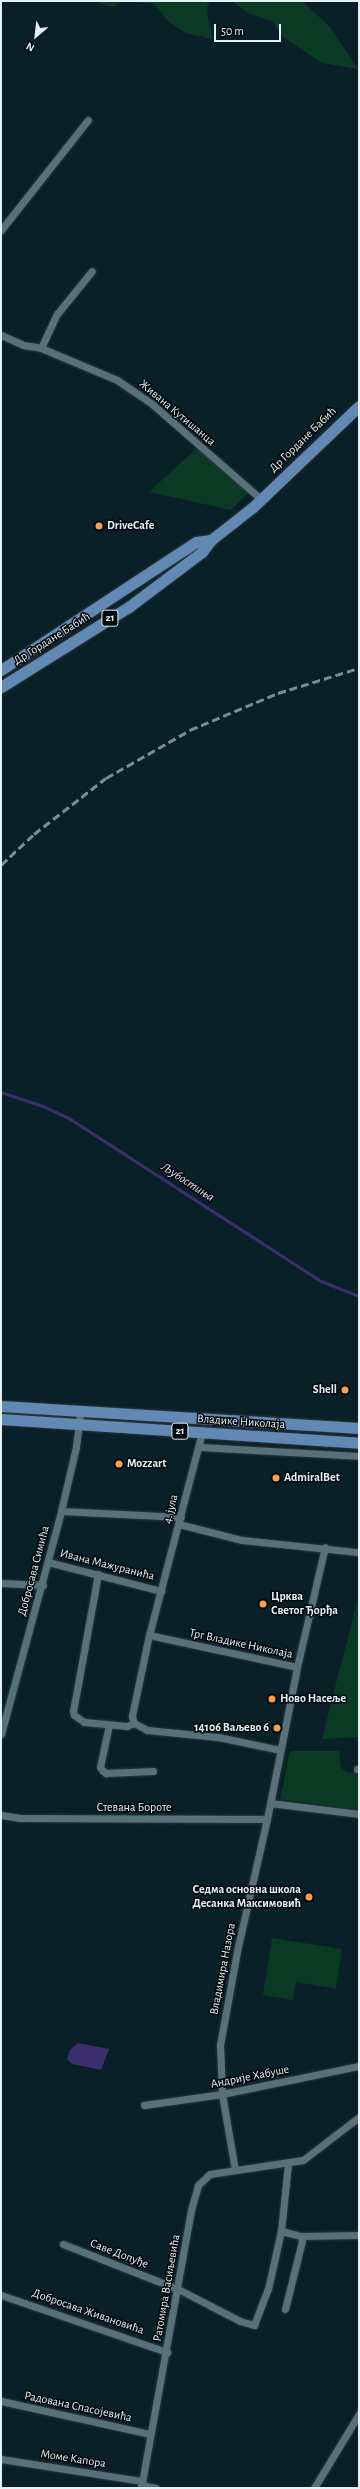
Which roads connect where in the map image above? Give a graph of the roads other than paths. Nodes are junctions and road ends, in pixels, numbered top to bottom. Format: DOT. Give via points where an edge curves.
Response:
graph roads {
  1 [pos="88,120"];
  2 [pos="1,230"];
  3 [pos="92,271"];
  4 [pos="1,335"];
  5 [pos="41,348"];
  6 [pos="359,406"];
  7 [pos="261,499"];
  8 [pos="211,540"];
  9 [pos="1,670"];
  10 [pos="1,687"];
  11 [pos="1,1406"];
  12 [pos="80,1412"];
  13 [pos="1,1419"];
  14 [pos="80,1425"];
  15 [pos="359,1428"];
  16 [pos="202,1432"];
  17 [pos="359,1443"];
  18 [pos="198,1447"];
  19 [pos="359,1456"];
  20 [pos="61,1511"];
  21 [pos="180,1520"];
  22 [pos="325,1547"];
  23 [pos="357,1552"];
  24 [pos="48,1562"];
  25 [pos="98,1574"];
  26 [pos="1,1583"];
  27 [pos="43,1585"];
  28 [pos="161,1591"];
  29 [pos="149,1635"];
  30 [pos="297,1667"];
  31 [pos="134,1723"];
  32 [pos="109,1725"];
  33 [pos="1,1734"];
  34 [pos="280,1750"];
  35 [pos="153,1771"];
  36 [pos="270,1803"];
  37 [pos="359,1814"];
  38 [pos="1,1815"];
  39 [pos="267,1819"];
  40 [pos="359,2066"];
  41 [pos="222,2094"];
  42 [pos="144,2105"];
  43 [pos="359,2117"];
  44 [pos="288,2164"];
  45 [pos="235,2170"];
  46 [pos="281,2231"];
  47 [pos="359,2235"];
  48 [pos="301,2236"];
  49 [pos="63,2244"];
  50 [pos="178,2289"];
  51 [pos="1,2295"];
  52 [pos="285,2309"];
  53 [pos="167,2352"];
  54 [pos="1,2401"];
  55 [pos="359,2414"];
  56 [pos="150,2434"];
  57 [pos="1,2459"];
  58 [pos="141,2485"];
  59 [pos="156,2488"];
  60 [pos="314,2488"];
  1 -- 2 [label="street"];
  3 -- 5 [label="street" via="57,314"];
  4 -- 5 [label="street, Живана Кутишанца" via="23,345"];
  5 -- 7 [label="street, Живана Кутишанца" via="117,380 134,390"];
  6 -- 7 [label="main road, Др Гордане Бабић / 21"];
  7 -- 8 [label="main road, Др Гордане Бабић / 21"];
  8 -- 9 [label="main road, Др Гордане Бабић / 21" via="196,542"];
  8 -- 10 [label="main road, Др Гордане Бабић / 21" via="202,552 130,606"];
  11 -- 12 [label="main road, Владике Николаја / 21"];
  12 -- 14 [label="street, Добросава Симића"];
  12 -- 15 [label="main road, Владике Николаја / 21"];
  13 -- 14 [label="main road, Владике Николаја / 21"];
  14 -- 16 [label="main road, Владике Николаја / 21"];
  14 -- 20 [label="street, Добросава Симића"];
  16 -- 17 [label="main road, Владике Николаја / 21"];
  16 -- 18 [label="street, 4. јула"];
  18 -- 19 [label="street"];
  18 -- 21 [label="street, 4. јула"];
  20 -- 21 [label="street"];
  20 -- 24 [label="street, Добросава Симића"];
  21 -- 22 [label="street" via="242,1540"];
  21 -- 28 [label="street, 4. јула"];
  22 -- 23 [label="street"];
  22 -- 30 [label="street, Трг Владике Николаја"];
  24 -- 25 [label="street, Ивана Мажуранића"];
  24 -- 27 [label="street, Добросава Симића"];
  25 -- 28 [label="street, Ивана Мажуранића"];
  25 -- 32 [label="street" via="73,1711 74,1715 84,1722"];
  26 -- 27 [label="street"];
  27 -- 33 [label="street, Добросава Симића"];
  28 -- 29 [label="street, 4. јула"];
  29 -- 30 [label="street, Трг Владике Николаја"];
  29 -- 31 [label="street, 4. јула" via="133,1709"];
  30 -- 34 [label="street, Владимира Назора"];
  31 -- 32 [label="street" via="127,1726"];
  31 -- 34 [label="street" via="148,1730 218,1737"];
  32 -- 35 [label="street" via="100,1767 103,1771"];
  34 -- 36 [label="street, Владимира Назора"];
  36 -- 37 [label="street"];
  36 -- 39 [label="street, Владимира Назора"];
  38 -- 39 [label="street, Стевана Бороте" via="19,1818"];
  39 -- 41 [label="street, Владимира Назора" via="237,1951 220,2045"];
  40 -- 41 [label="street, Андрије Хабуше"];
  41 -- 42 [label="street, Андрије Хабуше"];
  41 -- 45 [label="street, Владимира Назора"];
  43 -- 44 [label="street, Ратомира Васиљевића" via="310,2156"];
  44 -- 45 [label="street, Ратомира Васиљевића"];
  44 -- 46 [label="street"];
  45 -- 50 [label="street, Ратомира Васиљевића" via="210,2174 198,2185 191,2210"];
  46 -- 48 [label="street"];
  46 -- 50 [label="street, Саве Допуђе" via="268,2288 254,2325 240,2321"];
  47 -- 48 [label="street"];
  48 -- 52 [label="street" via="302,2247"];
  49 -- 50 [label="street, Саве Допуђе"];
  50 -- 53 [label="street, Ратомира Васиљевића"];
  51 -- 53 [label="street, Добросава Живановића"];
  53 -- 56 [label="street, Ратомира Васиљевића"];
  54 -- 56 [label="street, Радована Спасојевића"];
  55 -- 60 [label="street"];
  56 -- 58 [label="street, Ратомира Васиљевића"];
  57 -- 58 [label="street, Моме Капора"];
  58 -- 59 [label="street, Моме Капора"];
}
